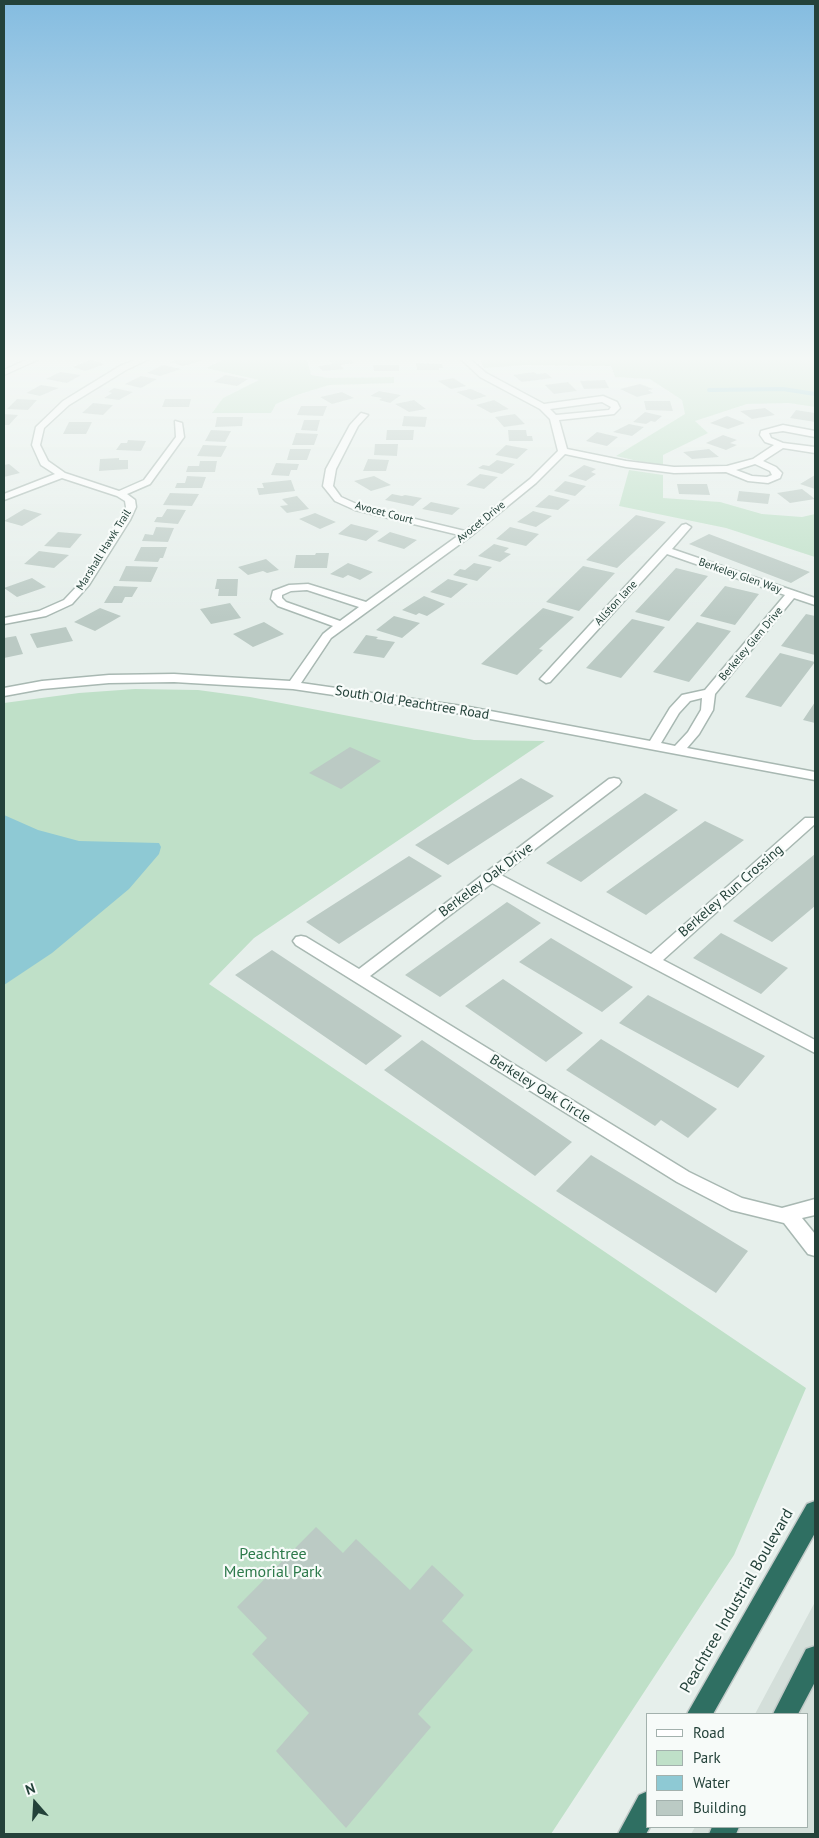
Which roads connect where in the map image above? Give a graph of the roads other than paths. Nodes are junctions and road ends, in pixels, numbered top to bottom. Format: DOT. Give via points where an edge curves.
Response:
graph roads {
  1 [pos="36,446"];
  2 [pos="174,446"];
  3 [pos="344,446"];
  4 [pos="562,446"];
  5 [pos="780,446"];
  6 [pos="786,446"];
  7 [pos="563,450"];
  8 [pos="815,450"];
  9 [pos="756,461"];
  10 [pos="728,469"];
  11 [pos="62,475"];
  12 [pos="120,494"];
  13 [pos="4,497"];
  14 [pos="686,527"];
  15 [pos="467,534"];
  16 [pos="665,550"];
  17 [pos="792,594"];
  18 [pos="815,602"];
  19 [pos="366,606"];
  20 [pos="4,621"];
  21 [pos="341,625"];
  22 [pos="546,679"];
  23 [pos="293,685"];
  24 [pos="4,692"];
  25 [pos="709,693"];
  26 [pos="678,706"];
  27 [pos="705,714"];
  28 [pos="654,744"];
  29 [pos="679,749"];
  30 [pos="815,776"];
  31 [pos="614,782"];
  32 [pos="810,821"];
  33 [pos="491,876"];
  34 [pos="301,941"];
  35 [pos="652,960"];
  36 [pos="359,977"];
  37 [pos="815,1047"];
  38 [pos="813,1211"];
  39 [pos="788,1214"];
  40 [pos="815,1248"];
  41 [pos="815,1512"];
  42 [pos="815,1658"];
  43 [pos="700,1713"];
  44 [pos="786,1713"];
  45 [pos="646,1808"];
  46 [pos="631,1834"];
  1 -- 11 [label="street, Marshall Hawk Trail" via="44,463"];
  2 -- 12 [label="street" via="147,482"];
  3 -- 15 [label="street, Avocet Court" via="328,486 338,499 358,508"];
  4 -- 7 [label="street"];
  5 -- 9 [label="street"];
  6 -- 8 [label="street"];
  7 -- 10 [label="street" via="626,464 674,470"];
  7 -- 15 [label="street, Avocet Drive" via="533,481"];
  9 -- 10 [label="street"];
  9 -- 10 [label="street" via="773,469 777,476 768,480 751,479"];
  11 -- 12 [label="street, Marshall Hawk Trail"];
  11 -- 13 [label="street"];
  12 -- 20 [label="street, Marshall Hawk Trail" via="130,500 131,507 76,594 55,610"];
  14 -- 16 [label="street, Allston lane"];
  15 -- 19 [label="street, Avocet Drive"];
  16 -- 17 [label="street, Berkeley Glen Way"];
  16 -- 22 [label="street, Allston lane"];
  17 -- 18 [label="street, Berkeley Glen Way"];
  17 -- 25 [label="street, Berkeley Glen Drive"];
  19 -- 21 [label="street, Avocet Drive"];
  19 -- 21 [label="street" via="308,587 289,588 277,594 276,599 282,604"];
  21 -- 23 [label="street, Avocet Drive" via="327,636"];
  23 -- 24 [label="street, South Old Peachtree Road" via="174,678 109,679"];
  23 -- 28 [label="street, South Old Peachtree Road" via="469,711"];
  25 -- 26 [label="street, Berkeley Glen Drive" via="686,698"];
  25 -- 27 [label="street, Berkeley Glen Drive"];
  26 -- 27 [label="street"];
  26 -- 28 [label="street"];
  27 -- 29 [label="street, Berkeley Glen Drive"];
  28 -- 29 [label="street, South Old Peachtree Road"];
  29 -- 30 [label="street, South Old Peachtree Road"];
  31 -- 33 [label="street, Berkeley Oak Drive"];
  32 -- 35 [label="street, Berkeley Run Crossing"];
  33 -- 35 [label="street"];
  33 -- 36 [label="street, Berkeley Oak Drive"];
  34 -- 36 [label="street, Berkeley Oak Circle"];
  35 -- 37 [label="street"];
  36 -- 39 [label="street, Berkeley Oak Circle" via="683,1177 738,1205 782,1216"];
  38 -- 39 [label="street, Berkeley Oak Circle"];
  39 -- 40 [label="street"];
  41 -- 43 [label="highway, Peachtree Industrial Boulevard"];
  42 -- 44 [label="highway"];
  45 -- 46 [label="highway"];
}
